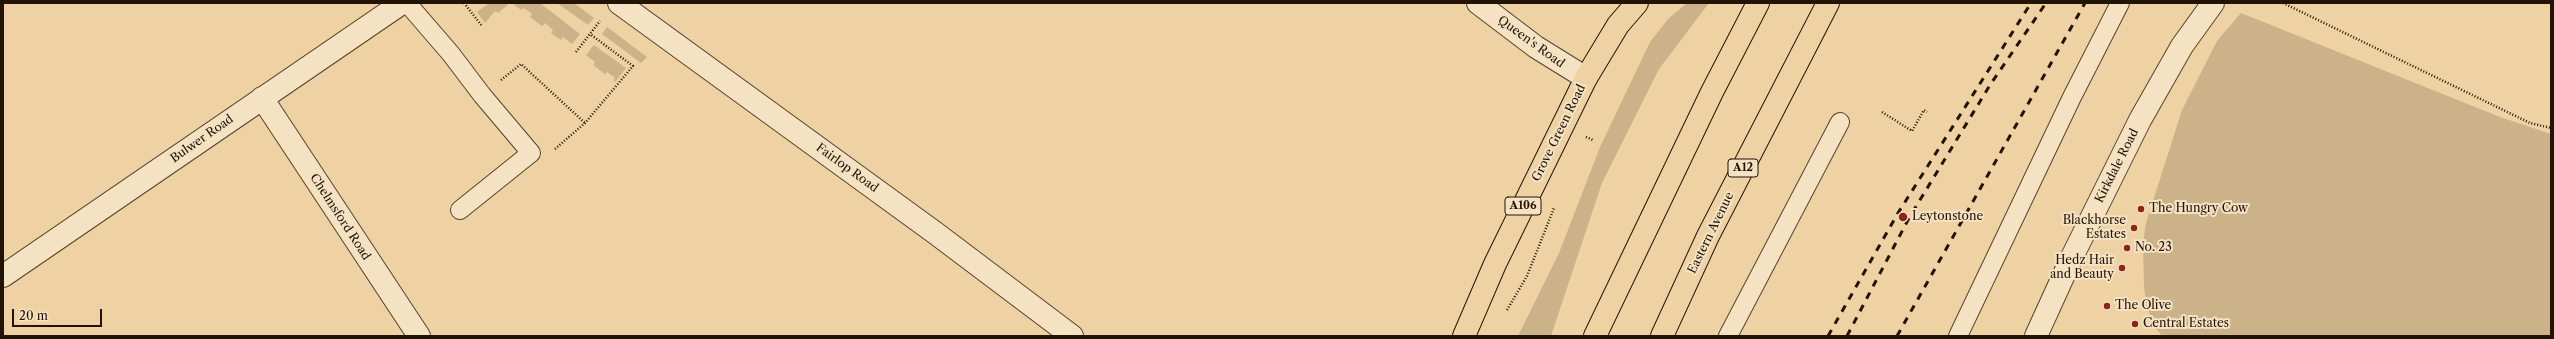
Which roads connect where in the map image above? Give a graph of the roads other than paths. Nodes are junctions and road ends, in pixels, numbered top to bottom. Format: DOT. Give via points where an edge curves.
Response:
graph roads {
  1 [pos="402,3"];
  2 [pos="407,3"];
  3 [pos="1478,3"];
  4 [pos="1637,3"];
  5 [pos="1758,3"];
  6 [pos="1828,3"];
  7 [pos="2120,3"];
  8 [pos="2213,3"];
  9 [pos="612,9"];
  10 [pos="1586,78"];
  11 [pos="262,98"];
  12 [pos="1840,122"];
  13 [pos="460,210"];
  14 [pos="3,276"];
  15 [pos="418,336"];
  16 [pos="1072,336"];
  17 [pos="1464,336"];
  18 [pos="1595,336"];
  19 [pos="1662,336"];
  20 [pos="1728,336"];
  21 [pos="1958,336"];
  22 [pos="2036,336"];
  1 -- 11 [label="street, Bulwer Road"];
  2 -- 13 [label="lane" via="531,153"];
  3 -- 10 [label="street, Queen's Road" via="1536,47"];
  4 -- 10 [label="main road, Grove Green Road / A106" via="1618,25"];
  5 -- 18 [label="main road" via="1712,92"];
  6 -- 19 [label="main road, Eastern Avenue / A12" via="1708,236"];
  7 -- 21 [label="lane" via="2072,96"];
  8 -- 22 [label="street, Kirkdale Road" via="2182,46 2140,120 2072,256"];
  9 -- 16 [label="street, Fairlop Road" via="934,232"];
  10 -- 17 [label="main road, Grove Green Road / A106" via="1494,264"];
  11 -- 14 [label="street, Bulwer Road"];
  11 -- 15 [label="street, Chelmsford Road"];
  12 -- 20 [label="lane"];
}
